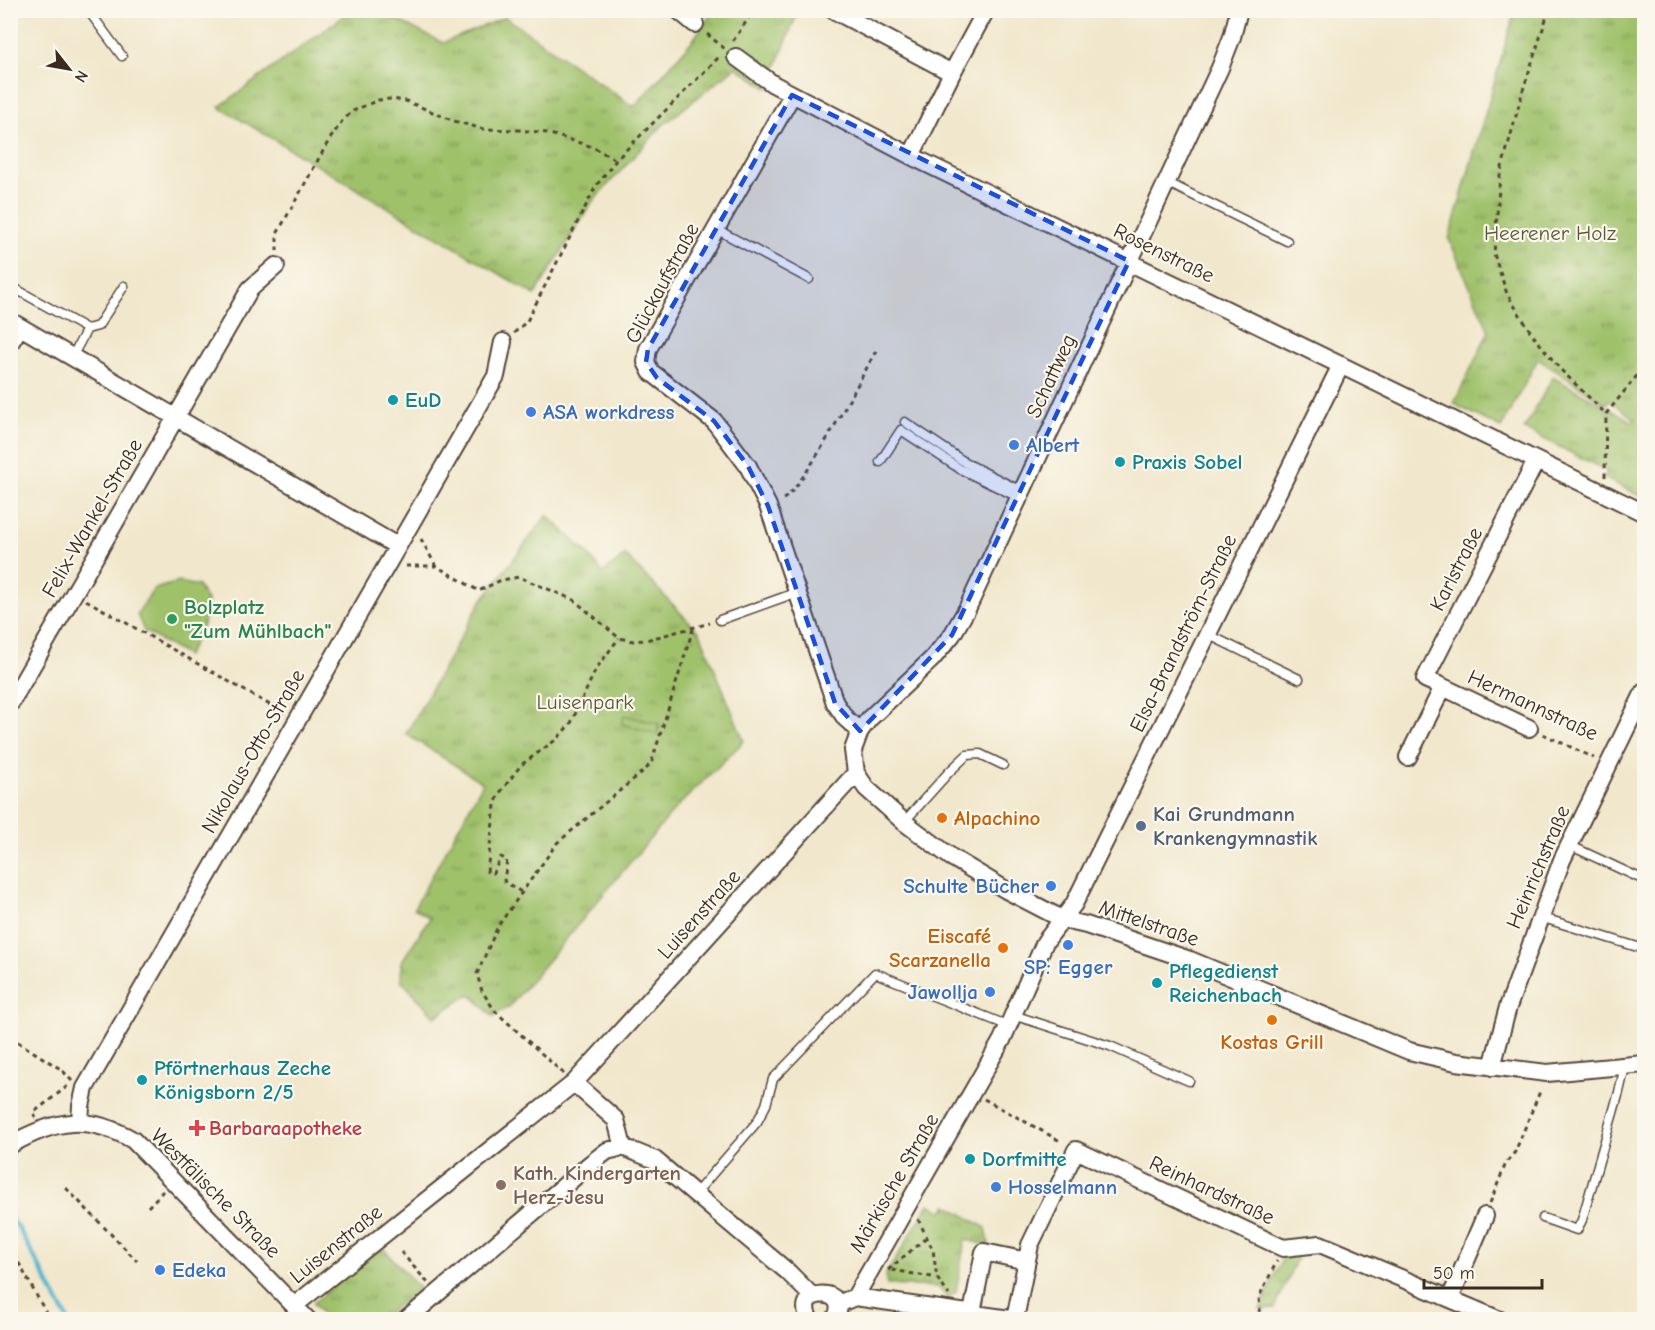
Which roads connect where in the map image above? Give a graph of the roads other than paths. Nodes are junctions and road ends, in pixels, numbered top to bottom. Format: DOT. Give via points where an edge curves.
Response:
graph roads {
  1 [pos="88,10"];
  2 [pos="678,10"];
  3 [pos="833,10"];
  4 [pos="986,10"];
  5 [pos="1239,10"];
  6 [pos="695,24"];
  7 [pos="731,54"];
  8 [pos="122,56"];
  9 [pos="952,73"];
  10 [pos="792,95"];
  11 [pos="911,156"];
  12 [pos="1166,182"];
  13 [pos="716,229"];
  14 [pos="1287,241"];
  15 [pos="1129,261"];
  16 [pos="276,266"];
  17 [pos="809,279"];
  18 [pos="124,285"];
  19 [pos="14,288"];
  20 [pos="15,324"];
  21 [pos="87,329"];
  22 [pos="504,342"];
  23 [pos="10,343"];
  24 [pos="72,357"];
  25 [pos="1341,365"];
  26 [pos="176,418"];
  27 [pos="905,422"];
  28 [pos="1536,461"];
  29 [pos="880,462"];
  30 [pos="1020,494"];
  31 [pos="1644,513"];
  32 [pos="397,546"];
  33 [pos="798,592"];
  34 [pos="720,620"];
  35 [pos="1207,634"];
  36 [pos="1299,679"];
  37 [pos="1443,687"];
  38 [pos="1644,692"];
  39 [pos="10,704"];
  40 [pos="1529,728"];
  41 [pos="860,731"];
  42 [pos="1408,757"];
  43 [pos="1004,765"];
  44 [pos="856,773"];
  45 [pos="904,822"];
  46 [pos="1569,845"];
  47 [pos="1644,880"];
  48 [pos="1540,917"];
  49 [pos="1064,920"];
  50 [pos="1644,949"];
  51 [pos="1011,1021"];
  52 [pos="1644,1064"];
  53 [pos="1492,1066"];
  54 [pos="1625,1066"];
  55 [pos="1189,1081"];
  56 [pos="574,1083"];
  57 [pos="80,1122"];
  58 [pos="10,1145"];
  59 [pos="623,1147"];
  60 [pos="695,1194"];
  61 [pos="1485,1216"];
  62 [pos="1543,1218"];
  63 [pos="1027,1261"];
  64 [pos="813,1296"];
  65 [pos="855,1297"];
  66 [pos="1450,1299"];
  67 [pos="295,1305"];
  68 [pos="836,1312"];
  69 [pos="972,1313"];
  70 [pos="1016,1319"];
  71 [pos="308,1320"];
  72 [pos="406,1320"];
  73 [pos="810,1320"];
  74 [pos="1500,1320"];
  1 -- 8 [label="lane"];
  2 -- 6 [label="street"];
  3 -- 9 [label="street"];
  4 -- 9 [label="street"];
  5 -- 12 [label="street, Schattweg" via="1220,68"];
  7 -- 10 [label="street, Rosenstraße"];
  9 -- 11 [label="street"];
  10 -- 11 [label="street, Rosenstraße"];
  10 -- 13 [label="street, Glückaufstraße"];
  11 -- 15 [label="street, Rosenstraße"];
  12 -- 14 [label="lane"];
  12 -- 15 [label="street, Schattweg"];
  13 -- 17 [label="lane"];
  13 -- 33 [label="street, Glückaufstraße" via="648,349 647,367 714,421 748,466 768,506"];
  15 -- 25 [label="street, Rosenstraße"];
  15 -- 30 [label="street, Schattweg"];
  16 -- 26 [label="street, Felix-Wankel-Straße" via="250,289"];
  18 -- 21 [label="lane" via="98,326"];
  19 -- 21 [label="lane"];
  20 -- 23 [label="street"];
  20 -- 24 [label="street"];
  21 -- 24 [label="lane"];
  22 -- 32 [label="street, Nikolaus-Otto-Straße" via="496,376"];
  24 -- 26 [label="street"];
  25 -- 28 [label="street, Rosenstraße"];
  25 -- 35 [label="street, Elsa-Brandström-Straße"];
  26 -- 32 [label="street"];
  26 -- 39 [label="street, Felix-Wankel-Straße"];
  27 -- 30 [label="lane"];
  28 -- 31 [label="street, Rosenstraße"];
  28 -- 37 [label="street, Karlstraße" via="1425,679"];
  29 -- 30 [label="lane" via="901,430 960,469"];
  30 -- 41 [label="street, Schattweg" via="952,635"];
  32 -- 57 [label="street, Nikolaus-Otto-Straße" via="86,1088"];
  33 -- 34 [label="lane"];
  33 -- 41 [label="street, Glückaufstraße" via="835,703"];
  35 -- 36 [label="lane"];
  35 -- 49 [label="street, Elsa-Brandström-Straße"];
  37 -- 40 [label="street, Hermannstraße"];
  37 -- 42 [label="street, Hermannstraße"];
  38 -- 46 [label="street, Heinrichstraße"];
  41 -- 44 [label="street" via="853,750"];
  43 -- 45 [label="lane" via="980,754 967,755"];
  44 -- 45 [label="street, Mittelstraße" via="866,788"];
  44 -- 56 [label="street, Luisenstraße"];
  45 -- 49 [label="street, Mittelstraße" via="951,857"];
  46 -- 47 [label="lane"];
  46 -- 48 [label="street, Heinrichstraße"];
  48 -- 50 [label="lane"];
  48 -- 53 [label="street, Heinrichstraße"];
  49 -- 51 [label="street, Märkische Straße" via="1045,942"];
  49 -- 53 [label="street, Mittelstraße" via="1190,960 1409,1051"];
  51 -- 55 [label="lane" via="1110,1046"];
  51 -- 60 [label="lane" via="876,973 773,1079 757,1122"];
  51 -- 65 [label="street, Märkische Straße"];
  52 -- 54 [label="street, Mittelstraße"];
  53 -- 54 [label="street, Mittelstraße" via="1547,1073"];
  54 -- 62 [label="lane" via="1577,1230"];
  56 -- 59 [label="street" via="616,1120"];
  56 -- 67 [label="street, Luisenstraße"];
  57 -- 58 [label="street, Westfälische Straße" via="41,1129"];
  57 -- 67 [label="street, Westfälische Straße" via="116,1130 133,1140"];
  59 -- 60 [label="street" via="655,1160"];
  59 -- 72 [label="street" via="607,1151 590,1164"];
  60 -- 64 [label="street"];
  61 -- 66 [label="street"];
  63 -- 66 [label="street, Reinhardstraße" via="1071,1147 1282,1248 1320,1244"];
  63 -- 69 [label="street" via="984,1252"];
  63 -- 70 [label="street"];
  64 -- 68 [label="street" via="830,1295"];
  64 -- 73 [label="street" via="807,1308"];
  65 -- 68 [label="street"];
  65 -- 69 [label="street"];
  66 -- 74 [label="street, Reinhardstraße"];
  67 -- 71 [label="street, Westfälische Straße"];
  69 -- 70 [label="street"];
}
